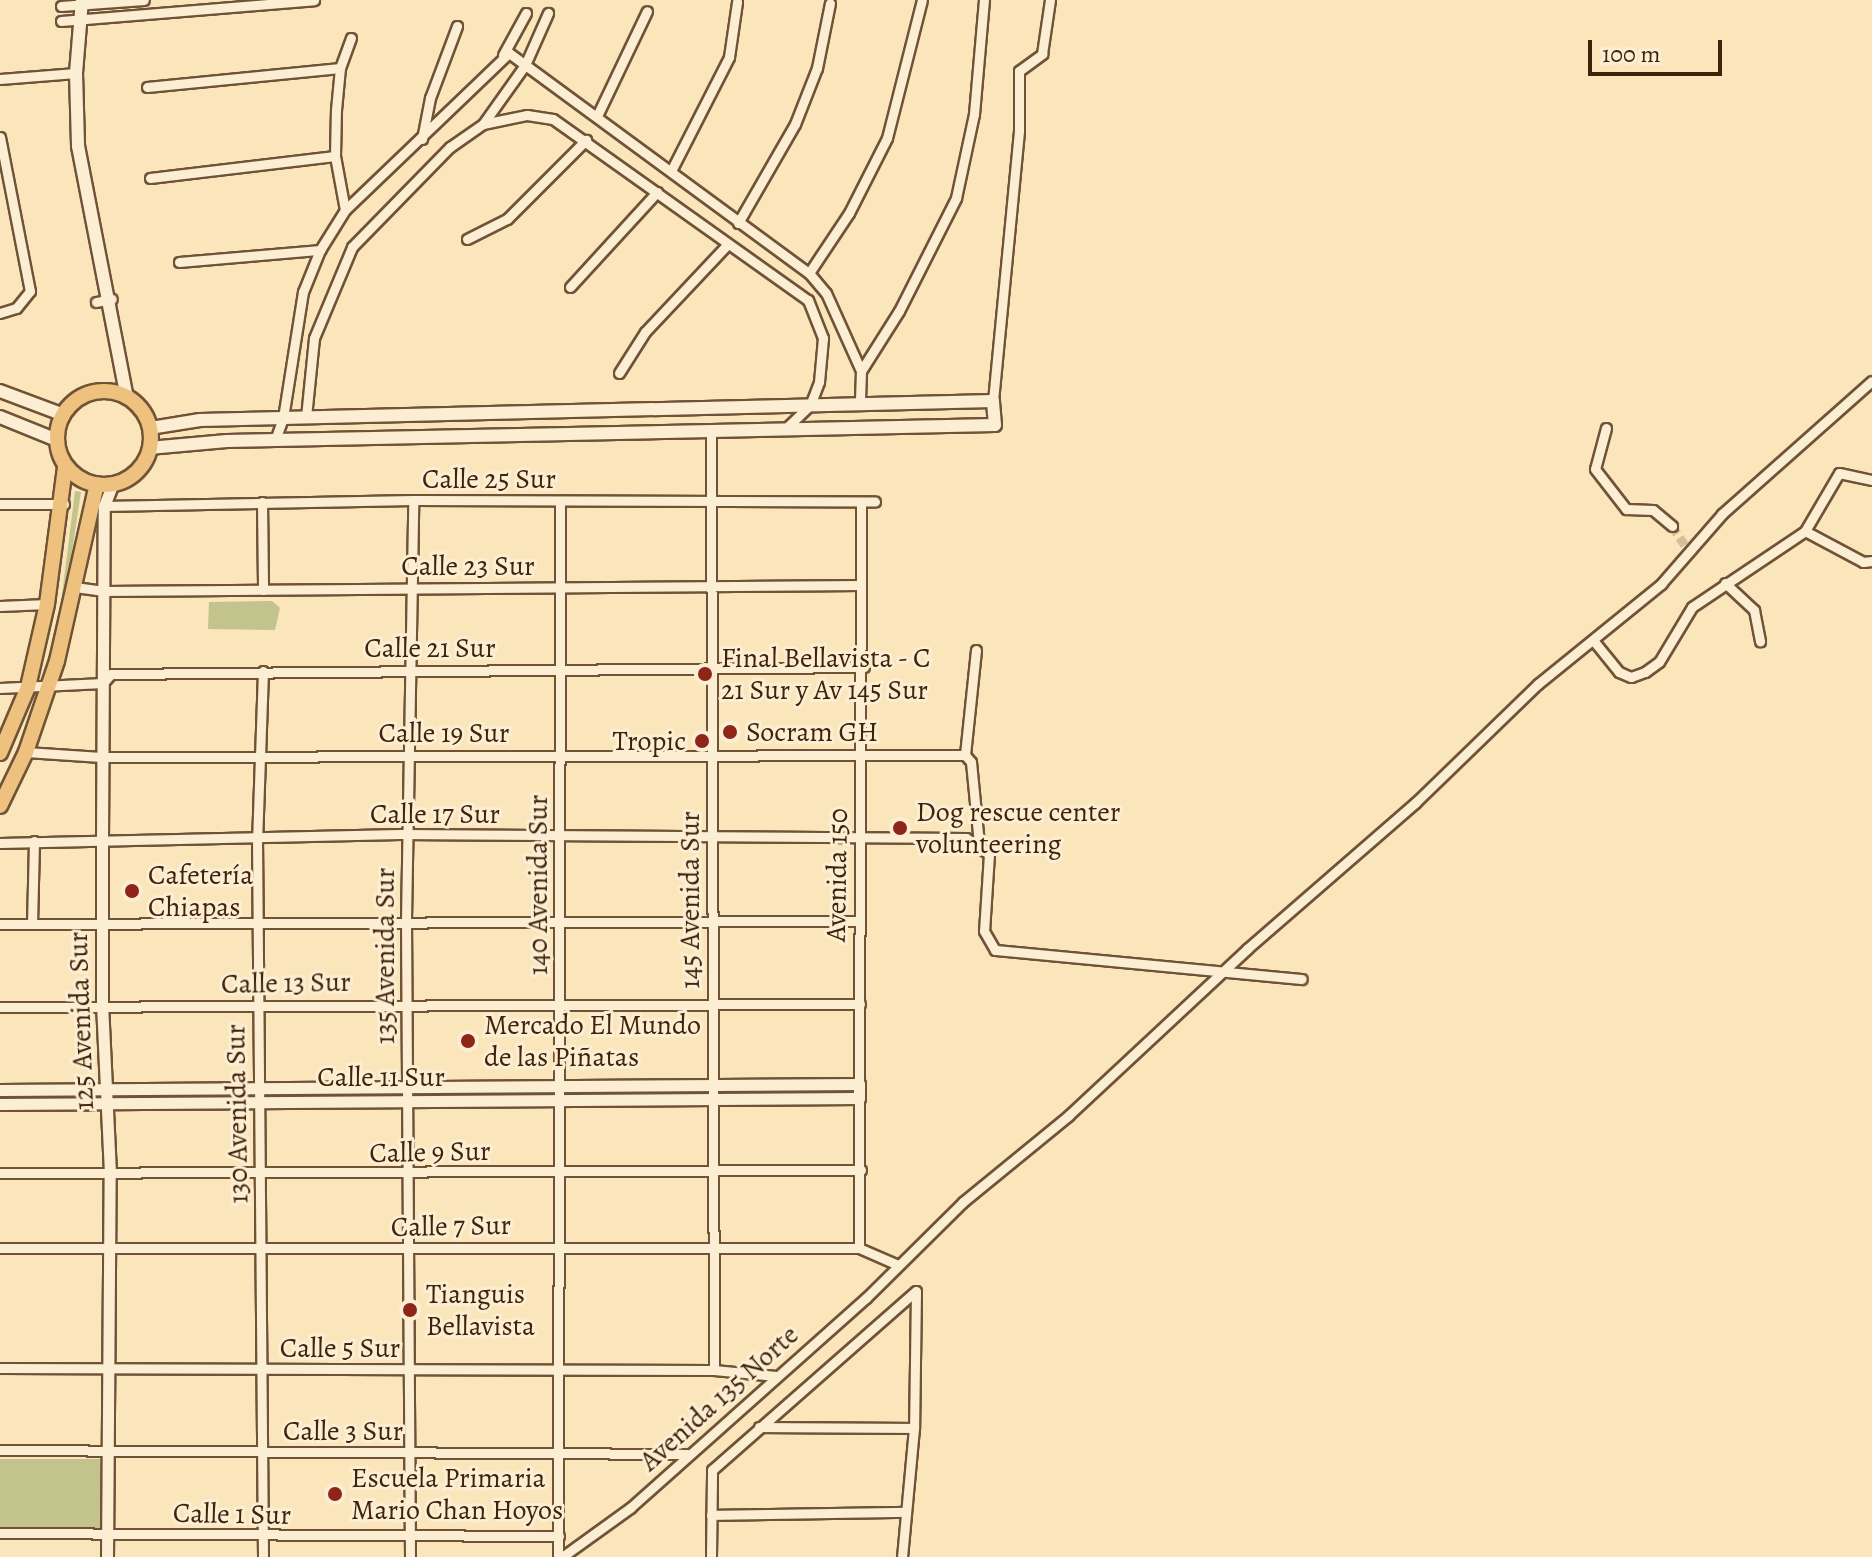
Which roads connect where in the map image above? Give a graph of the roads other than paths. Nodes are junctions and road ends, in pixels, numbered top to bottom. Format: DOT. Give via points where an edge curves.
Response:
graph roads {
  1 [pos="144,0"];
  2 [pos="314,0"];
  3 [pos="922,0"];
  4 [pos="984,0"];
  5 [pos="1050,0"];
  6 [pos="82,2"];
  7 [pos="737,2"];
  8 [pos="830,3"];
  9 [pos="61,6"];
  10 [pos="647,11"];
  11 [pos="526,13"];
  12 [pos="548,13"];
  13 [pos="81,19"];
  14 [pos="61,21"];
  15 [pos="457,26"];
  16 [pos="351,38"];
  17 [pos="502,56"];
  18 [pos="525,65"];
  19 [pos="340,68"];
  20 [pos="76,73"];
  21 [pos="0,79"];
  22 [pos="147,87"];
  23 [pos="597,116"];
  24 [pos="483,124"];
  25 [pos="0,137"];
  26 [pos="422,139"];
  27 [pos="586,140"];
  28 [pos="335,156"];
  29 [pos="671,171"];
  30 [pos="150,178"];
  31 [pos="657,192"];
  32 [pos="345,210"];
  33 [pos="738,223"];
  34 [pos="467,239"];
  35 [pos="728,244"];
  36 [pos="320,250"];
  37 [pos="179,262"];
  38 [pos="809,273"];
  39 [pos="570,287"];
  40 [pos="112,299"];
  41 [pos="96,302"];
  42 [pos="0,313"];
  43 [pos="861,371"];
  44 [pos="619,373"];
  45 [pos="1872,381"];
  46 [pos="0,391"];
  47 [pos="127,397"];
  48 [pos="993,401"];
  49 [pos="860,404"];
  50 [pos="810,405"];
  51 [pos="514,412"];
  52 [pos="64,415"];
  53 [pos="0,417"];
  54 [pos="306,417"];
  55 [pos="283,418"];
  56 [pos="150,428"];
  57 [pos="786,428"];
  58 [pos="1606,428"];
  59 [pos="711,430"];
  60 [pos="522,435"];
  61 [pos="57,440"];
  62 [pos="275,440"];
  63 [pos="149,448"];
  64 [pos="65,467"];
  65 [pos="1872,480"];
  66 [pos="104,484"];
  67 [pos="413,500"];
  68 [pos="560,501"];
  69 [pos="262,502"];
  70 [pos="875,502"];
  71 [pos="712,503"];
  72 [pos="861,503"];
  73 [pos="0,504"];
  74 [pos="64,504"];
  75 [pos="104,506"];
  76 [pos="1672,526"];
  77 [pos="1805,531"];
  78 [pos="1872,561"];
  79 [pos="1725,583"];
  80 [pos="861,585"];
  81 [pos="75,587"];
  82 [pos="561,587"];
  83 [pos="711,587"];
  84 [pos="410,588"];
  85 [pos="263,590"];
  86 [pos="104,591"];
  87 [pos="47,604"];
  88 [pos="0,606"];
  89 [pos="1593,640"];
  90 [pos="1760,641"];
  91 [pos="976,650"];
  92 [pos="864,667"];
  93 [pos="714,668"];
  94 [pos="560,669"];
  95 [pos="409,670"];
  96 [pos="263,671"];
  97 [pos="50,683"];
  98 [pos="103,683"];
  99 [pos="28,687"];
  100 [pos="0,688"];
  101 [pos="26,752"];
  102 [pos="0,753"];
  103 [pos="863,753"];
  104 [pos="714,754"];
  105 [pos="409,755"];
  106 [pos="560,755"];
  107 [pos="965,755"];
  108 [pos="258,756"];
  109 [pos="103,757"];
  110 [pos="0,806"];
  111 [pos="408,835"];
  112 [pos="712,835"];
  113 [pos="863,835"];
  114 [pos="560,836"];
  115 [pos="257,839"];
  116 [pos="34,841"];
  117 [pos="102,841"];
  118 [pos="0,843"];
  119 [pos="979,843"];
  120 [pos="560,919"];
  121 [pos="406,920"];
  122 [pos="711,920"];
  123 [pos="860,921"];
  124 [pos="258,922"];
  125 [pos="102,923"];
  126 [pos="0,924"];
  127 [pos="32,924"];
  128 [pos="1221,973"];
  129 [pos="1302,979"];
  130 [pos="406,1003"];
  131 [pos="560,1003"];
  132 [pos="712,1003"];
  133 [pos="860,1004"];
  134 [pos="102,1006"];
  135 [pos="258,1006"];
  136 [pos="0,1007"];
  137 [pos="859,1084"];
  138 [pos="557,1086"];
  139 [pos="107,1088"];
  140 [pos="0,1090"];
  141 [pos="712,1093"];
  142 [pos="406,1095"];
  143 [pos="258,1096"];
  144 [pos="859,1098"];
  145 [pos="557,1100"];
  146 [pos="107,1101"];
  147 [pos="0,1104"];
  148 [pos="861,1170"];
  149 [pos="0,1173"];
  150 [pos="110,1173"];
  151 [pos="409,1173"];
  152 [pos="557,1173"];
  153 [pos="712,1174"];
  154 [pos="260,1176"];
  155 [pos="559,1246"];
  156 [pos="0,1248"];
  157 [pos="109,1248"];
  158 [pos="859,1248"];
  159 [pos="409,1249"];
  160 [pos="715,1249"];
  161 [pos="261,1252"];
  162 [pos="898,1265"];
  163 [pos="0,1368"];
  164 [pos="108,1368"];
  165 [pos="411,1370"];
  166 [pos="714,1370"];
  167 [pos="263,1371"];
  168 [pos="559,1371"];
  169 [pos="776,1376"];
  170 [pos="759,1427"];
  171 [pos="914,1428"];
  172 [pos="107,1449"];
  173 [pos="0,1450"];
  174 [pos="263,1453"];
  175 [pos="411,1453"];
  176 [pos="687,1454"];
  177 [pos="559,1456"];
  178 [pos="906,1512"];
  179 [pos="711,1515"];
  180 [pos="0,1533"];
  181 [pos="107,1535"];
  182 [pos="264,1536"];
  183 [pos="559,1536"];
  184 [pos="410,1537"];
  185 [pos="107,1557"];
  186 [pos="263,1557"];
  187 [pos="410,1557"];
  188 [pos="560,1557"];
  189 [pos="711,1557"];
  190 [pos="902,1557"];
  1 -- 6 [label="street"];
  2 -- 13 [label="street"];
  3 -- 38 [label="street" via="887,138 849,213"];
  4 -- 43 [label="street" via="974,114 956,198 899,311"];
  5 -- 48 [label="street" via="1042,54 1019,71 1019,131"];
  6 -- 9 [label="street"];
  6 -- 13 [label="main road"];
  7 -- 29 [label="street" via="729,57"];
  8 -- 33 [label="street" via="817,68 795,124"];
  10 -- 23 [label="street"];
  11 -- 17 [label="street"];
  12 -- 18 [label="street"];
  13 -- 14 [label="street"];
  13 -- 20 [label="main road"];
  15 -- 26 [label="street" via="430,98"];
  16 -- 19 [label="street"];
  17 -- 18 [label="street" via="517,56"];
  17 -- 26 [label="street"];
  18 -- 23 [label="street"];
  18 -- 24 [label="street"];
  19 -- 22 [label="street"];
  19 -- 28 [label="street"];
  20 -- 21 [label="street"];
  20 -- 40 [label="main road" via="78,146"];
  23 -- 29 [label="street"];
  24 -- 27 [label="street" via="527,115 553,119"];
  24 -- 54 [label="street" via="450,147 352,247 314,338"];
  25 -- 42 [label="street" via="30,291 16,308"];
  26 -- 32 [label="street"];
  27 -- 31 [label="street"];
  27 -- 34 [label="street" via="507,219"];
  28 -- 30 [label="street"];
  28 -- 32 [label="street"];
  29 -- 33 [label="street"];
  31 -- 35 [label="street"];
  31 -- 39 [label="street"];
  32 -- 36 [label="street"];
  33 -- 38 [label="street"];
  35 -- 44 [label="street" via="645,332"];
  35 -- 50 [label="street" via="808,300 818,318 822,352"];
  36 -- 37 [label="street"];
  36 -- 55 [label="street" via="303,292"];
  38 -- 43 [label="street" via="826,293"];
  40 -- 41 [label="street"];
  40 -- 47 [label="main road"];
  43 -- 49 [label="street"];
  45 -- 89 [label="street, Avenida 135 Norte" via="1722,514 1687,548 1661,584"];
  46 -- 52 [label="main road"];
  47 -- 52 [label="main road" via="95,392"];
  47 -- 56 [label="main road"];
  48 -- 49 [label="main road"];
  48 -- 57 [label="main road" via="995,425"];
  49 -- 50 [label="main road"];
  50 -- 51 [label="main road"];
  50 -- 57 [label="street"];
  51 -- 54 [label="main road"];
  51 -- 60 [label="main road"];
  52 -- 61 [label="main road"];
  53 -- 61 [label="main road"];
  54 -- 55 [label="main road"];
  55 -- 56 [label="main road" via="200,420"];
  55 -- 62 [label="street"];
  56 -- 63 [label="main road"];
  57 -- 59 [label="main road"];
  58 -- 76 [label="street" via="1595,469 1626,509 1653,510"];
  59 -- 60 [label="main road"];
  59 -- 71 [label="street, 145 Avenida Sur"];
  60 -- 62 [label="main road"];
  61 -- 64 [label="main road"];
  62 -- 63 [label="main road"];
  63 -- 66 [label="main road" via="140,469"];
  64 -- 66 [label="main road"];
  64 -- 74 [label="main road"];
  65 -- 77 [label="street" via="1839,473"];
  66 -- 75 [label="street, 125 Avenida Sur"];
  66 -- 81 [label="main road"];
  67 -- 68 [label="street, Calle 25 Sur"];
  67 -- 69 [label="street, Calle 25 Sur"];
  67 -- 84 [label="street, 135 Avenida Sur"];
  68 -- 71 [label="street, Calle 25 Sur"];
  68 -- 82 [label="street, 140 Avenida Sur"];
  69 -- 75 [label="street, Calle 25 Sur"];
  69 -- 85 [label="street"];
  70 -- 72 [label="street, Calle 25 Sur"];
  71 -- 72 [label="street, Calle 25 Sur"];
  71 -- 83 [label="street, 145 Avenida Sur"];
  72 -- 80 [label="street, Avenida 150"];
  73 -- 74 [label="street"];
  74 -- 87 [label="main road"];
  75 -- 86 [label="street, 125 Avenida Sur"];
  77 -- 78 [label="street" via="1863,562"];
  77 -- 79 [label="street"];
  79 -- 89 [label="street" via="1692,607 1659,662 1645,672 1631,677 1619,672"];
  79 -- 90 [label="street" via="1754,610"];
  80 -- 83 [label="street, Calle 23 Sur"];
  80 -- 92 [label="street, Avenida 150"];
  81 -- 86 [label="street, Calle 23 Sur"];
  81 -- 97 [label="main road"];
  82 -- 83 [label="street, Calle 23 Sur"];
  82 -- 84 [label="street, Calle 23 Sur"];
  82 -- 94 [label="street, 140 Avenida Sur"];
  83 -- 93 [label="street, 145 Avenida Sur"];
  84 -- 85 [label="street, Calle 23 Sur"];
  84 -- 95 [label="street, 135 Avenida Sur"];
  85 -- 86 [label="street, Calle 23 Sur"];
  86 -- 98 [label="street, 125 Avenida Sur"];
  87 -- 88 [label="street"];
  87 -- 99 [label="main road"];
  89 -- 128 [label="street, Avenida 135 Norte"];
  91 -- 107 [label="street"];
  92 -- 93 [label="street, Calle 21 Sur"];
  92 -- 103 [label="street, Avenida 150"];
  93 -- 94 [label="street, Calle 21 Sur"];
  93 -- 104 [label="street, 145 Avenida Sur"];
  94 -- 95 [label="street, Calle 21 Sur"];
  94 -- 106 [label="street, 140 Avenida Sur"];
  95 -- 96 [label="street, Calle 21 Sur"];
  95 -- 105 [label="street, 135 Avenida Sur"];
  96 -- 98 [label="street, Calle 21 Sur" via="111,674"];
  96 -- 108 [label="street, 130 Avenida Sur"];
  97 -- 98 [label="street, Calle 21 Sur"];
  97 -- 99 [label="street, Calle 21 Sur"];
  97 -- 101 [label="main road"];
  98 -- 109 [label="street, 125 Avenida Sur"];
  99 -- 100 [label="street, Calle 21 Sur"];
  99 -- 102 [label="main road"];
  101 -- 109 [label="street, Calle 19 Sur"];
  101 -- 110 [label="main road"];
  103 -- 104 [label="street, Calle 19 Sur"];
  103 -- 107 [label="street"];
  103 -- 113 [label="street, Avenida 150"];
  104 -- 106 [label="street, Calle 19 Sur"];
  104 -- 112 [label="street, 145 Avenida Sur"];
  105 -- 106 [label="street, Calle 19 Sur"];
  105 -- 108 [label="street, Calle 19 Sur"];
  105 -- 111 [label="street, 135 Avenida Sur"];
  106 -- 114 [label="street, 140 Avenida Sur"];
  107 -- 119 [label="street" via="971,762"];
  108 -- 109 [label="street, Calle 19 Sur"];
  108 -- 115 [label="street, 130 Avenida Sur"];
  109 -- 117 [label="street, 125 Avenida Sur"];
  111 -- 114 [label="street, Calle 17 Sur"];
  111 -- 115 [label="street, Calle 17 Sur"];
  111 -- 121 [label="street, 135 Avenida Sur"];
  112 -- 113 [label="street, Calle 17 Sur"];
  112 -- 114 [label="street, Calle 17 Sur"];
  112 -- 122 [label="street, 145 Avenida Sur"];
  113 -- 119 [label="street, Calle 17 Sur" via="966,838"];
  113 -- 123 [label="street, Avenida 150"];
  114 -- 120 [label="street, 140 Avenida Sur"];
  115 -- 117 [label="street, Calle 17 Sur"];
  115 -- 124 [label="street, 130 Avenida Sur"];
  116 -- 117 [label="street, Calle 17 Sur"];
  116 -- 118 [label="street, Calle 17 Sur"];
  116 -- 127 [label="street"];
  117 -- 125 [label="street, 125 Avenida Sur"];
  119 -- 128 [label="street" via="990,859 984,931 995,950"];
  120 -- 121 [label="street"];
  120 -- 122 [label="street"];
  120 -- 131 [label="street, 140 Avenida Sur"];
  121 -- 124 [label="street"];
  121 -- 130 [label="street, 135 Avenida Sur"];
  122 -- 123 [label="street"];
  122 -- 132 [label="street, 145 Avenida Sur"];
  123 -- 133 [label="street, Avenida 150"];
  124 -- 125 [label="street"];
  124 -- 135 [label="street, 130 Avenida Sur"];
  125 -- 127 [label="street"];
  125 -- 134 [label="street, 125 Avenida Sur"];
  126 -- 127 [label="street"];
  128 -- 129 [label="street"];
  128 -- 162 [label="street, Avenida 135 Norte"];
  130 -- 131 [label="street, Calle 13 Sur"];
  130 -- 135 [label="street, Calle 13 Sur"];
  130 -- 142 [label="street, 135 Avenida Sur"];
  131 -- 132 [label="street, Calle 13 Sur"];
  131 -- 138 [label="street, 140 Avenida Sur"];
  132 -- 133 [label="street, Calle 13 Sur"];
  132 -- 141 [label="street, 145 Avenida Sur"];
  133 -- 137 [label="street, Avenida 150"];
  134 -- 135 [label="street, Calle 13 Sur"];
  134 -- 136 [label="street, Calle 13 Sur"];
  134 -- 139 [label="street, 125 Avenida Sur"];
  135 -- 143 [label="street, 130 Avenida Sur"];
  137 -- 141 [label="street, Calle 11 Sur"];
  137 -- 144 [label="street, Avenida 150"];
  138 -- 141 [label="street, Calle 11 Sur"];
  138 -- 142 [label="street, Calle 11 Sur"];
  138 -- 145 [label="street, 140 Avenida Sur"];
  139 -- 140 [label="street, Calle 11 Sur"];
  139 -- 143 [label="street, Calle 11 Sur"];
  139 -- 146 [label="street, 125 Avenida Sur"];
  141 -- 144 [label="street, Calle 11 Sur"];
  141 -- 145 [label="street, Calle 11 Sur"];
  141 -- 153 [label="street, 145 Avenida Sur"];
  142 -- 143 [label="street, Calle 11 Sur"];
  142 -- 145 [label="street, Calle 11 Sur"];
  142 -- 151 [label="street, 135 Avenida Sur"];
  143 -- 146 [label="street, Calle 11 Sur"];
  143 -- 154 [label="street, 130 Avenida Sur"];
  144 -- 148 [label="street, Avenida 150"];
  145 -- 152 [label="street, 140 Avenida Sur"];
  146 -- 147 [label="street, Calle 11 Sur"];
  146 -- 150 [label="street, 125 Avenida Sur"];
  148 -- 153 [label="street, Calle 9 Sur"];
  148 -- 158 [label="street, Avenida 150"];
  149 -- 150 [label="street, Calle 9 Sur"];
  150 -- 154 [label="street, Calle 9 Sur"];
  150 -- 157 [label="street, 125 Avenida Sur"];
  151 -- 152 [label="street, Calle 9 Sur"];
  151 -- 154 [label="street, Calle 9 Sur"];
  151 -- 159 [label="street, 135 Avenida Sur"];
  152 -- 153 [label="street, Calle 9 Sur"];
  152 -- 155 [label="street, 140 Avenida Sur"];
  153 -- 160 [label="street, 145 Avenida Sur"];
  154 -- 161 [label="street, 130 Avenida Sur"];
  155 -- 159 [label="street, Calle 7 Sur"];
  155 -- 160 [label="street, Calle 7 Sur"];
  155 -- 168 [label="street, 140 Avenida Sur"];
  156 -- 157 [label="street, Calle 7 Sur"];
  157 -- 161 [label="street, Calle 7 Sur"];
  157 -- 164 [label="street, 125 Avenida Sur"];
  158 -- 160 [label="street, Calle 7 Sur"];
  158 -- 162 [label="street, Calle 7 Sur"];
  159 -- 161 [label="street, Calle 7 Sur"];
  159 -- 165 [label="street, 135 Avenida Sur"];
  160 -- 166 [label="street, 145 Avenida Sur"];
  161 -- 167 [label="street, 130 Avenida Sur"];
  162 -- 169 [label="street, Avenida 135 Norte"];
  163 -- 164 [label="street, Calle 5 Sur"];
  164 -- 167 [label="street, Calle 5 Sur"];
  164 -- 172 [label="street, 125 Avenida Sur"];
  165 -- 167 [label="street, Calle 5 Sur"];
  165 -- 168 [label="street, Calle 5 Sur"];
  165 -- 175 [label="street, 135 Avenida Sur"];
  166 -- 168 [label="street, Calle 5 Sur"];
  166 -- 169 [label="street, Calle 5 Sur"];
  167 -- 174 [label="street, 130 Avenida Sur"];
  168 -- 177 [label="street, 140 Avenida Sur"];
  169 -- 176 [label="street, Avenida 135 Norte"];
  170 -- 171 [label="street"];
  170 -- 171 [label="street" via="916,1291"];
  170 -- 179 [label="street" via="712,1470"];
  171 -- 178 [label="street"];
  172 -- 173 [label="street, Calle 3 Sur"];
  172 -- 174 [label="street, Calle 3 Sur"];
  172 -- 181 [label="street, 125 Avenida Sur"];
  174 -- 175 [label="street, Calle 3 Sur"];
  174 -- 182 [label="street, 130 Avenida Sur"];
  175 -- 177 [label="street, Calle 3 Sur"];
  175 -- 184 [label="street, 135 Avenida Sur"];
  176 -- 177 [label="street, Calle 3 Sur"];
  176 -- 188 [label="street, Avenida 135 Norte" via="630,1508"];
  177 -- 183 [label="street, 140 Avenida Sur"];
  178 -- 179 [label="street"];
  178 -- 190 [label="street"];
  179 -- 189 [label="street"];
  180 -- 181 [label="street, Calle 1 Sur"];
  181 -- 182 [label="street, Calle 1 Sur"];
  181 -- 185 [label="street, 125 Avenida Sur"];
  182 -- 184 [label="street, Calle 1 Sur"];
  182 -- 186 [label="street, 130 Avenida Sur"];
  183 -- 184 [label="street, Calle 1 Sur"];
  183 -- 188 [label="street, 140 Avenida Sur"];
  184 -- 187 [label="street, 135 Avenida Sur"];
}
